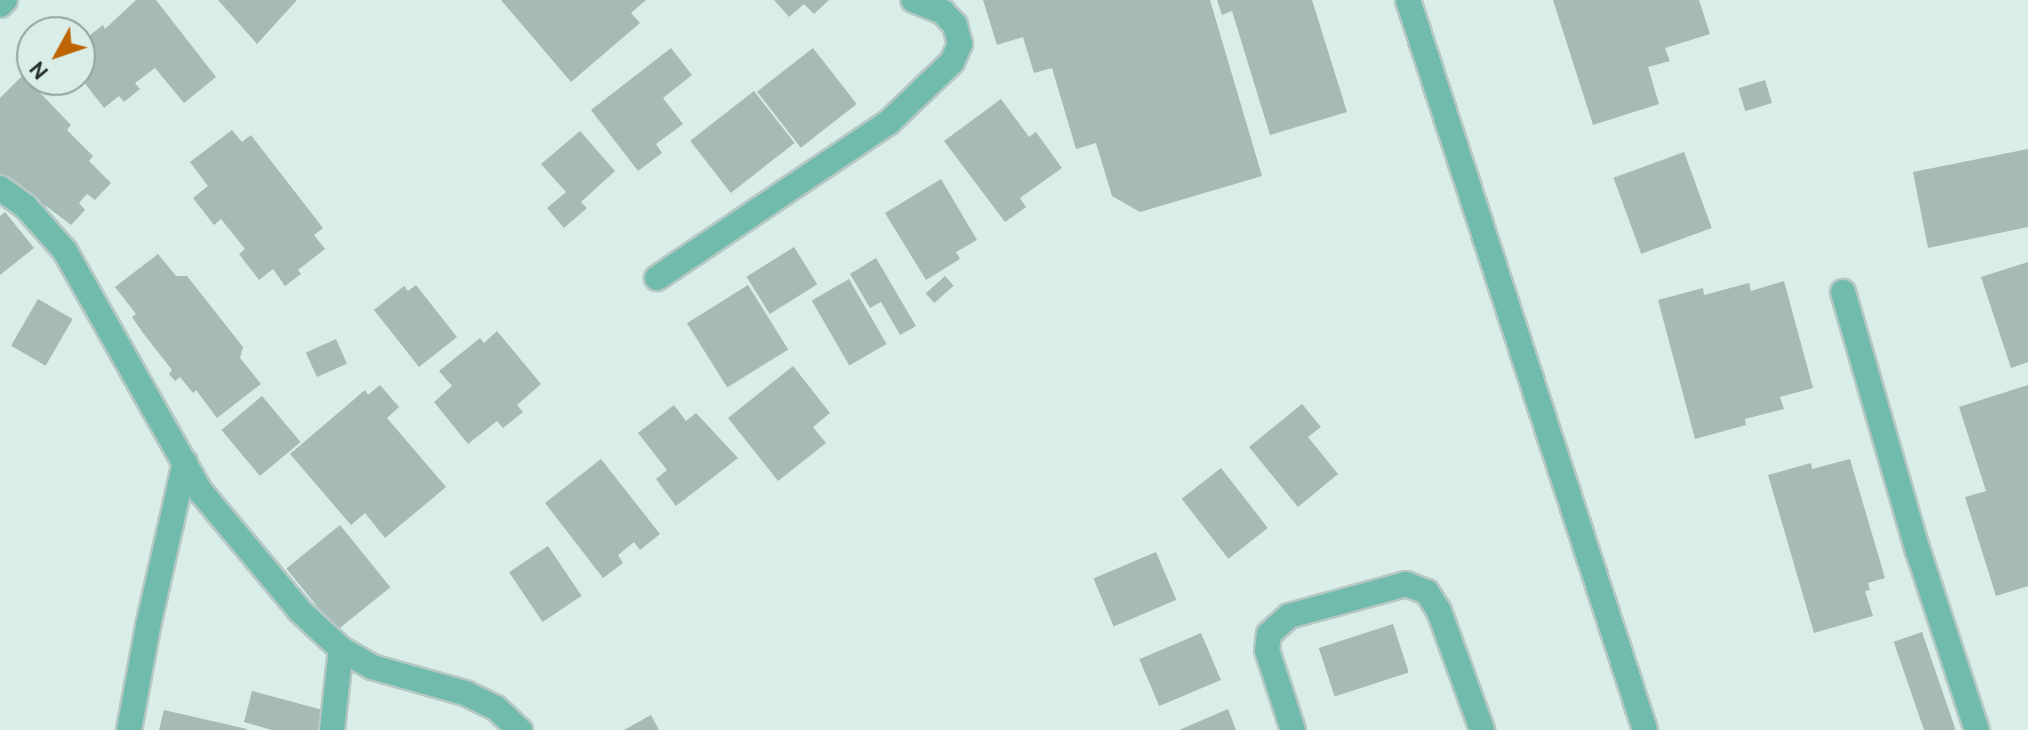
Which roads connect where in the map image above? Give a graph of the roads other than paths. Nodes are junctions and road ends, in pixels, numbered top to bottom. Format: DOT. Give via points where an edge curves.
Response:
graph roads {
  1 [pos="5,0"];
  2 [pos="913,0"];
  3 [pos="1408,0"];
  4 [pos="0,5"];
  5 [pos="0,188"];
  6 [pos="657,278"];
  7 [pos="1843,292"];
  8 [pos="185,462"];
  9 [pos="341,649"];
  10 [pos="129,730"];
  11 [pos="332,730"];
  12 [pos="520,730"];
  13 [pos="1293,730"];
  14 [pos="1482,730"];
  15 [pos="1645,730"];
  16 [pos="1977,730"];
  1 -- 4 [label="street"];
  2 -- 6 [label="street" via="943,12 955,25 960,44 952,62 888,123"];
  3 -- 15 [label="street"];
  5 -- 8 [label="street" via="26,207 65,251"];
  7 -- 16 [label="street" via="1918,551"];
  8 -- 9 [label="street" via="245,549"];
  8 -- 10 [label="street"];
  9 -- 11 [label="street"];
  9 -- 12 [label="street" via="372,667 465,693 496,708"];
  13 -- 14 [label="street" via="1267,650 1269,634 1289,616 1406,584 1427,592 1439,611"];
}
